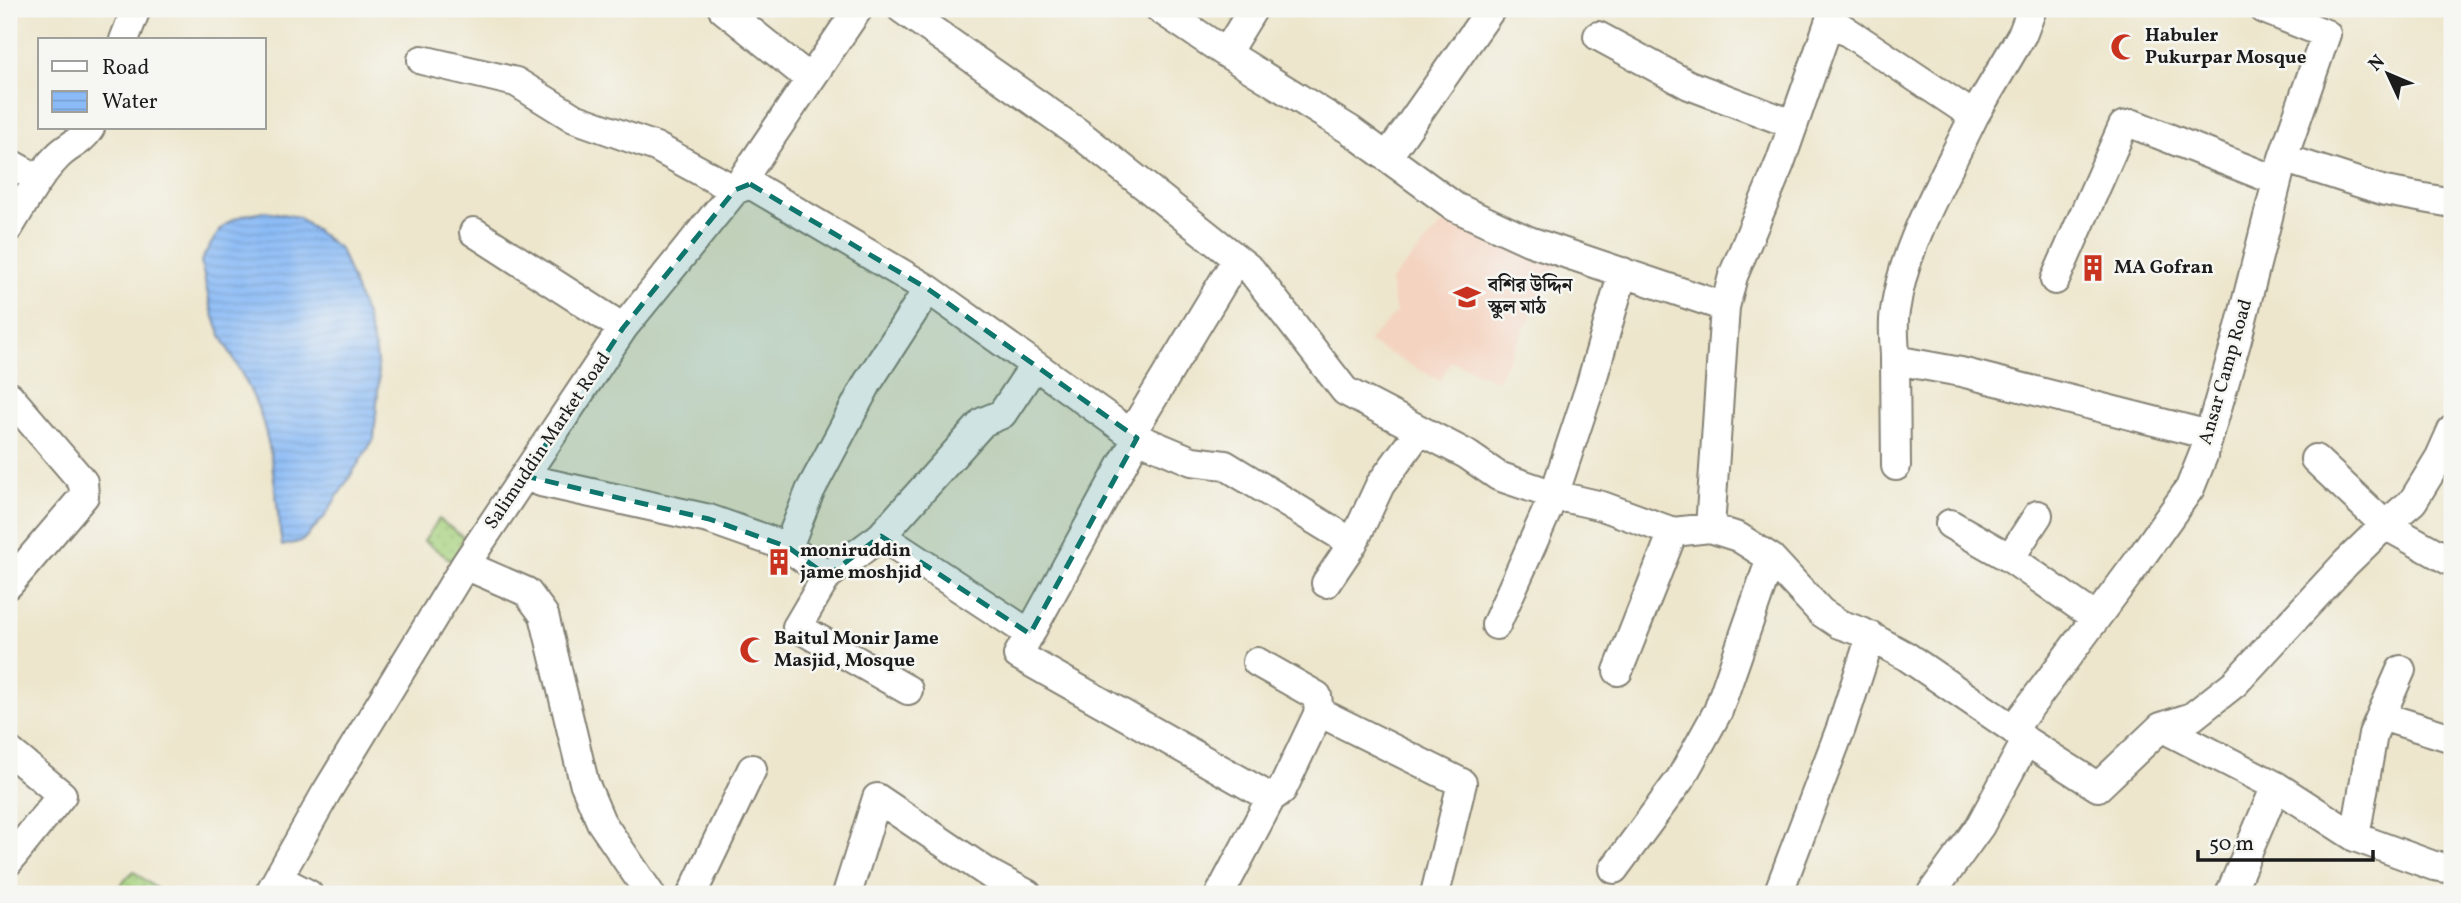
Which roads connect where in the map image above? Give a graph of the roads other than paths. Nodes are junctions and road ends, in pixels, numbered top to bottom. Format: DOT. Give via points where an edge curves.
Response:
graph roads {
  1 [pos="136,9"];
  2 [pos="723,9"];
  3 [pos="858,9"];
  4 [pos="902,9"];
  5 [pos="1160,9"];
  6 [pos="1254,9"];
  7 [pos="1491,9"];
  8 [pos="2032,9"];
  9 [pos="2264,9"];
  10 [pos="1830,14"];
  11 [pos="1598,36"];
  12 [pos="125,38"];
  13 [pos="1226,53"];
  14 [pos="422,60"];
  15 [pos="810,79"];
  16 [pos="1974,116"];
  17 [pos="1792,124"];
  18 [pos="89,130"];
  19 [pos="1388,156"];
  20 [pos="9,163"];
  21 [pos="2280,169"];
  22 [pos="38,179"];
  23 [pos="735,191"];
  24 [pos="2452,203"];
  25 [pos="9,227"];
  26 [pos="474,232"];
  27 [pos="1237,259"];
  28 [pos="1623,272"];
  29 [pos="2055,280"];
  30 [pos="928,289"];
  31 [pos="1725,307"];
  32 [pos="623,328"];
  33 [pos="1895,360"];
  34 [pos="1034,366"];
  35 [pos="9,396"];
  36 [pos="1420,430"];
  37 [pos="2452,430"];
  38 [pos="2209,435"];
  39 [pos="1134,436"];
  40 [pos="2315,459"];
  41 [pos="1895,466"];
  42 [pos="525,476"];
  43 [pos="1554,495"];
  44 [pos="2038,515"];
  45 [pos="1950,524"];
  46 [pos="2385,525"];
  47 [pos="1710,528"];
  48 [pos="1673,532"];
  49 [pos="881,536"];
  50 [pos="1353,544"];
  51 [pos="788,547"];
  52 [pos="1771,558"];
  53 [pos="2010,558"];
  54 [pos="2452,562"];
  55 [pos="465,565"];
  56 [pos="827,576"];
  57 [pos="1326,583"];
  58 [pos="9,584"];
  59 [pos="2096,618"];
  60 [pos="1496,625"];
  61 [pos="1030,634"];
  62 [pos="1871,636"];
  63 [pos="1256,662"];
  64 [pos="2401,670"];
  65 [pos="1618,671"];
  66 [pos="908,690"];
  67 [pos="1319,712"];
  68 [pos="2381,716"];
  69 [pos="2161,727"];
  70 [pos="2020,735"];
  71 [pos="2452,737"];
  72 [pos="9,751"];
  73 [pos="752,769"];
  74 [pos="2276,786"];
  75 [pos="1271,798"];
  76 [pos="2355,836"];
  77 [pos="9,861"];
  78 [pos="1614,869"];
  79 [pos="2452,869"];
  80 [pos="274,887"];
  81 [pos="308,894"];
  82 [pos="650,894"];
  83 [pos="692,894"];
  84 [pos="847,894"];
  85 [pos="1027,894"];
  86 [pos="1220,894"];
  87 [pos="1435,894"];
  88 [pos="1778,894"];
  89 [pos="1931,894"];
  90 [pos="2230,894"];
  1 -- 12 [label="street"];
  2 -- 15 [label="street"];
  3 -- 15 [label="street, Salimuddin Market Road"];
  4 -- 27 [label="street" via="1077,132"];
  5 -- 13 [label="street"];
  6 -- 13 [label="street"];
  7 -- 19 [label="street"];
  8 -- 16 [label="street" via="2023,33"];
  9 -- 21 [label="street, Ansar Camp Road" via="2326,34"];
  10 -- 16 [label="street"];
  10 -- 17 [label="street"];
  11 -- 17 [label="street" via="1689,85"];
  13 -- 19 [label="street"];
  14 -- 23 [label="street" via="516,82 574,118 656,147"];
  15 -- 23 [label="street, Salimuddin Market Road"];
  16 -- 33 [label="street" via="1903,272 1894,313"];
  17 -- 31 [label="street"];
  18 -- 22 [label="street"];
  19 -- 28 [label="street" via="1455,206 1529,241"];
  20 -- 22 [label="street"];
  21 -- 24 [label="street"];
  21 -- 29 [label="street" via="2133,124 2123,126"];
  21 -- 38 [label="street, Ansar Camp Road"];
  22 -- 25 [label="street"];
  23 -- 30 [label="street" via="751,184"];
  23 -- 32 [label="street, Salimuddin Market Road"];
  26 -- 32 [label="street"];
  27 -- 36 [label="street" via="1251,270 1345,391"];
  27 -- 39 [label="street"];
  28 -- 31 [label="street"];
  28 -- 43 [label="street"];
  30 -- 34 [label="street"];
  30 -- 51 [label="street" via="868,382 810,491"];
  31 -- 47 [label="street"];
  32 -- 42 [label="street, Salimuddin Market Road"];
  33 -- 38 [label="street" via="1961,372"];
  33 -- 41 [label="street"];
  34 -- 39 [label="street"];
  34 -- 49 [label="street" via="1002,414 983,422"];
  35 -- 58 [label="street" via="83,482 84,496"];
  36 -- 43 [label="street" via="1498,476"];
  36 -- 50 [label="street" via="1380,485"];
  37 -- 46 [label="street" via="2419,493"];
  38 -- 59 [label="street, Ansar Camp Road" via="2190,488"];
  39 -- 50 [label="street" via="1192,461 1225,465"];
  39 -- 61 [label="street"];
  40 -- 46 [label="street"];
  42 -- 51 [label="street" via="709,519"];
  42 -- 55 [label="street, Salimuddin Market Road"];
  43 -- 48 [label="street" via="1602,506"];
  43 -- 60 [label="street"];
  44 -- 53 [label="street"];
  45 -- 53 [label="street"];
  46 -- 54 [label="street"];
  46 -- 69 [label="street" via="2235,682 2192,717"];
  47 -- 48 [label="street"];
  47 -- 52 [label="street" via="1738,537"];
  48 -- 65 [label="street"];
  49 -- 56 [label="street"];
  49 -- 61 [label="street"];
  50 -- 57 [label="street"];
  51 -- 56 [label="street"];
  52 -- 62 [label="street" via="1821,612"];
  52 -- 78 [label="street" via="1718,711 1681,778"];
  53 -- 59 [label="street"];
  55 -- 80 [label="street, Salimuddin Market Road"];
  55 -- 82 [label="street" via="527,592 544,615 584,782 601,822"];
  56 -- 66 [label="street" via="797,627"];
  59 -- 70 [label="street, Ansar Camp Road"];
  61 -- 75 [label="street" via="1018,655"];
  62 -- 70 [label="street"];
  62 -- 88 [label="street"];
  63 -- 67 [label="street" via="1317,696"];
  64 -- 68 [label="street"];
  67 -- 75 [label="street" via="1282,790"];
  67 -- 87 [label="street" via="1462,783"];
  68 -- 71 [label="street"];
  68 -- 76 [label="street" via="2373,734"];
  69 -- 70 [label="street" via="2098,787"];
  69 -- 74 [label="street"];
  70 -- 89 [label="street, Ansar Camp Road" via="1980,826"];
  72 -- 77 [label="street" via="62,795"];
  73 -- 83 [label="street"];
  74 -- 76 [label="street"];
  74 -- 90 [label="street"];
  75 -- 86 [label="street"];
  76 -- 79 [label="street"];
  80 -- 81 [label="street"];
  84 -- 85 [label="street" via="877,798 991,876"];
}
